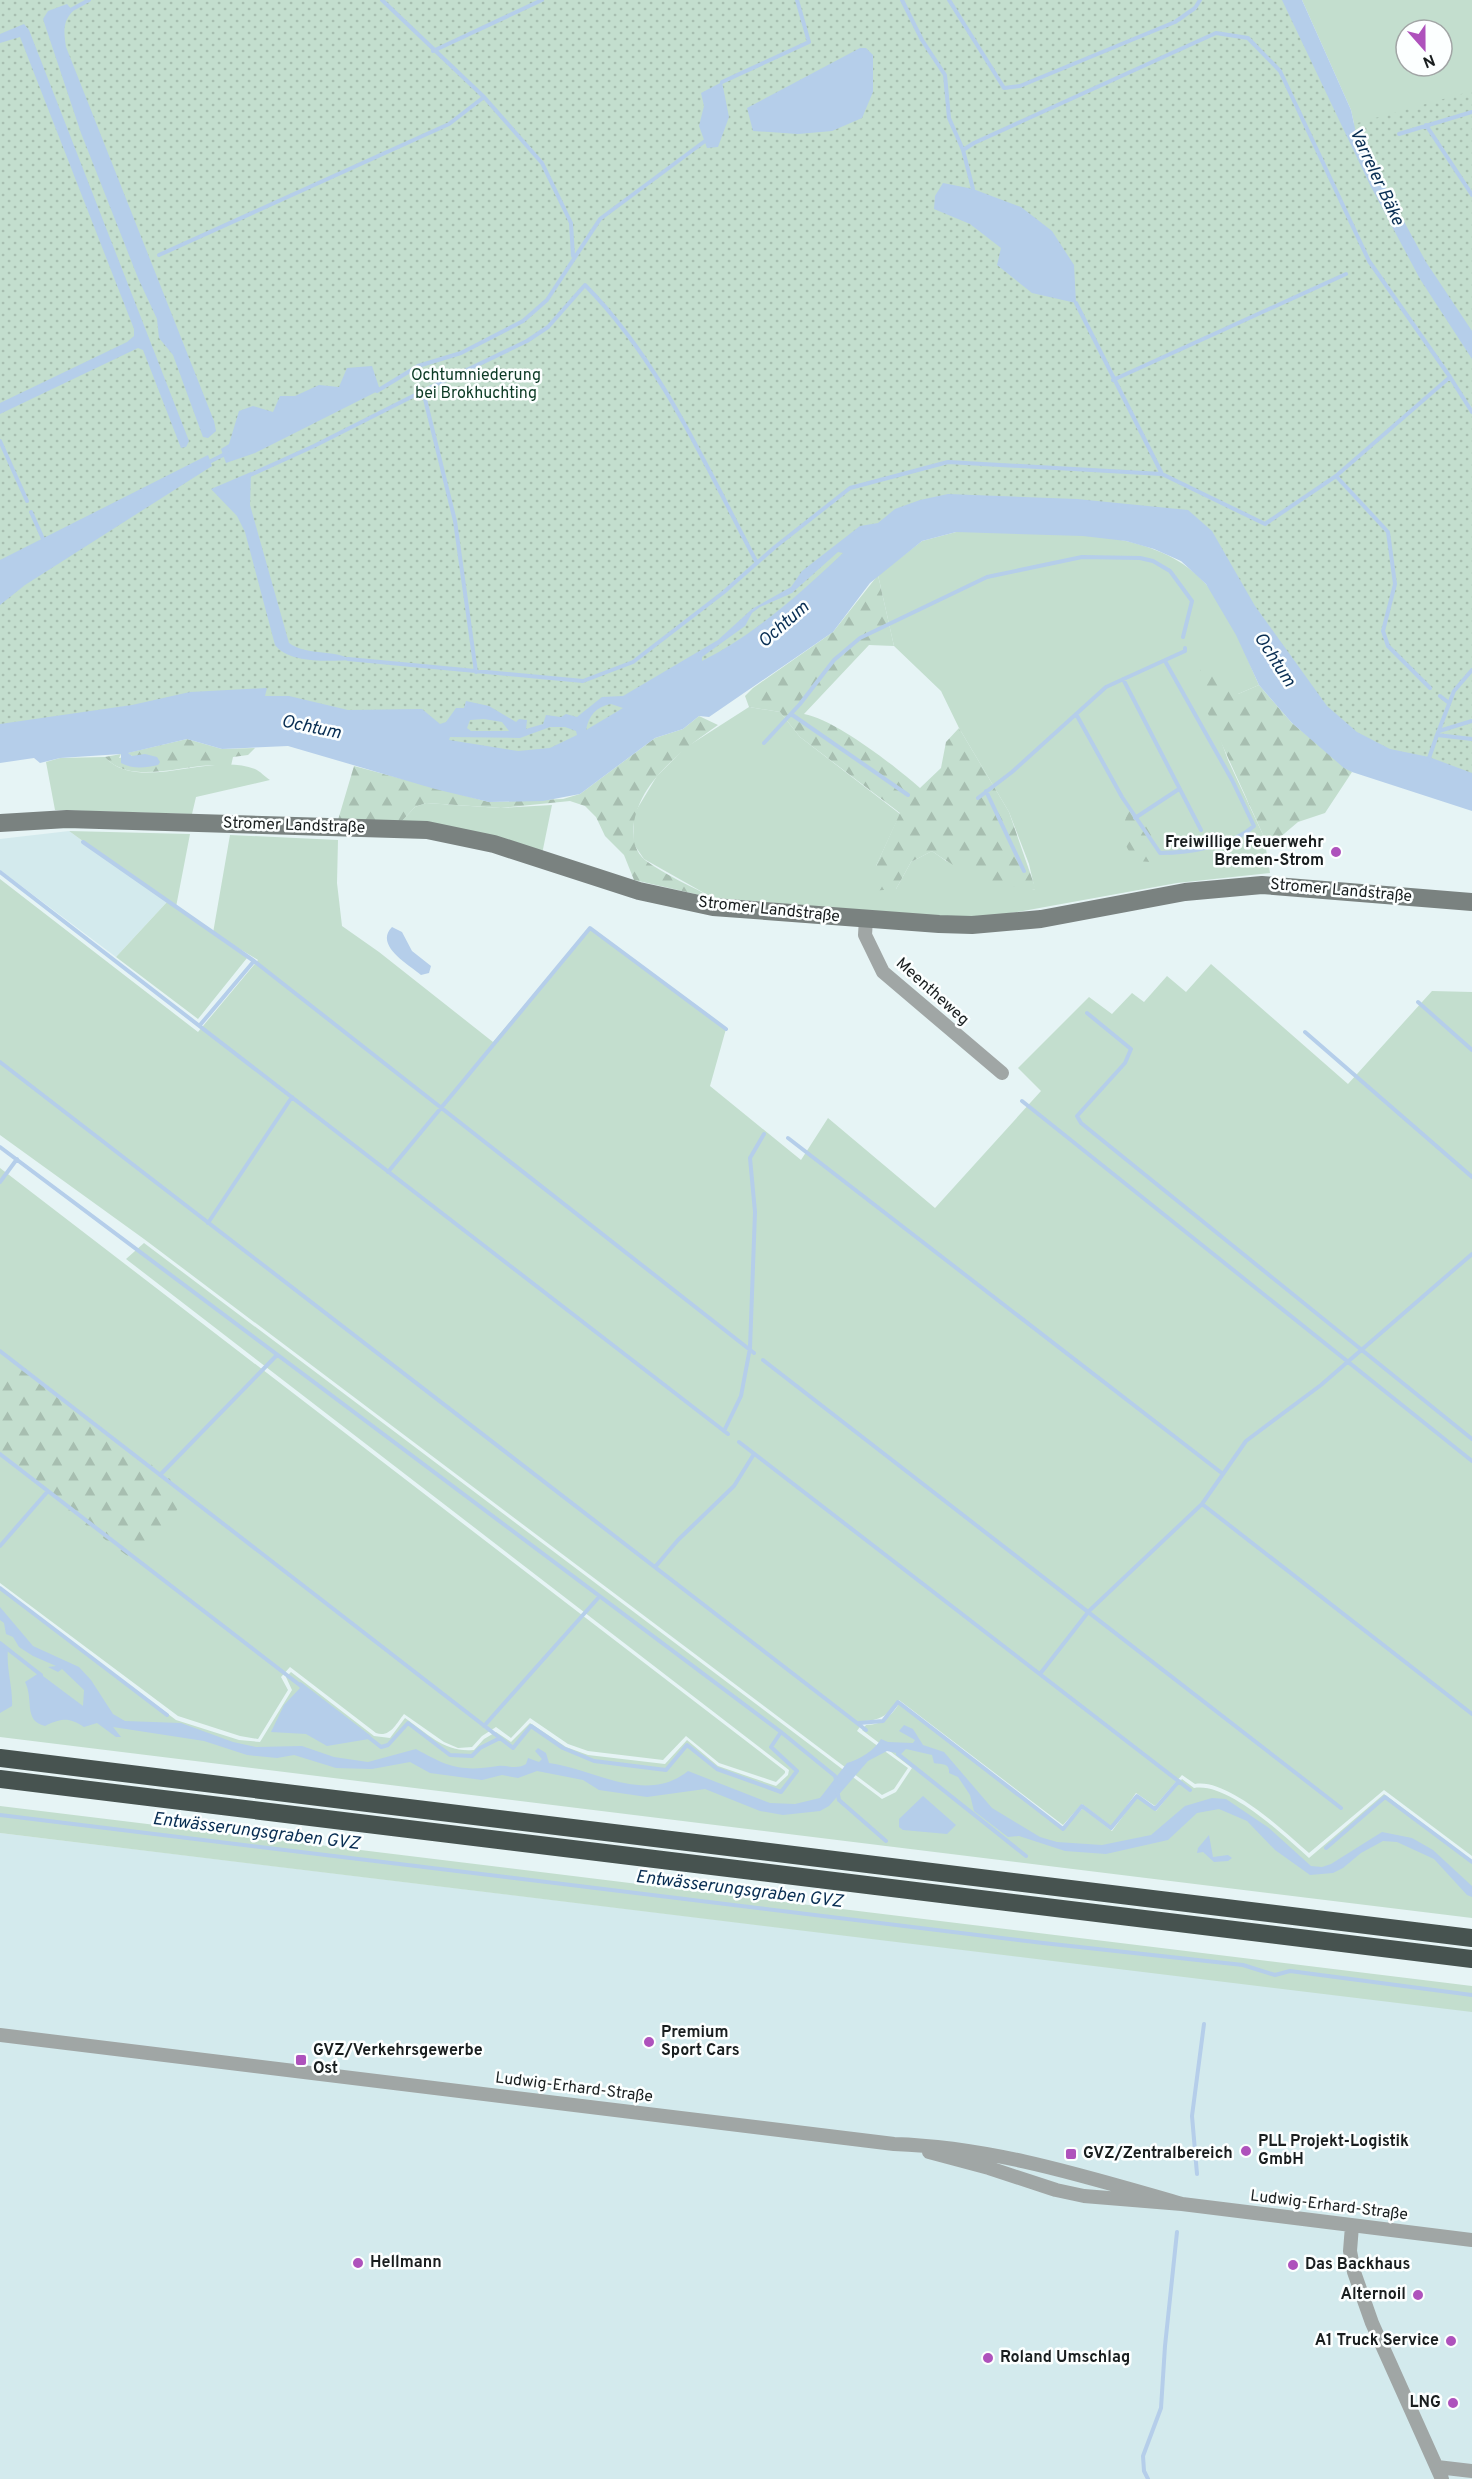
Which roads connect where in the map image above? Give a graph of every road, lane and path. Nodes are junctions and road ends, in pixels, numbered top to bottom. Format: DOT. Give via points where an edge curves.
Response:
graph roads {
  1 [pos="0,823"];
  2 [pos="1472,902"];
  3 [pos="866,919"];
  4 [pos="1002,1073"];
  5 [pos="0,1758"];
  6 [pos="0,1779"];
  7 [pos="1472,1938"];
  8 [pos="1472,1959"];
  9 [pos="0,2035"];
  10 [pos="894,2144"];
  11 [pos="1182,2204"];
  12 [pos="1352,2226"];
  13 [pos="1472,2240"];
  14 [pos="1472,2471"];
  15 [pos="1440,2473"];
  1 -- 3 [label="main road, Stromer Landstraße" via="67,819 427,830 494,844 639,891 713,907"];
  2 -- 3 [label="main road, Stromer Landstraße" via="1262,885 1185,892 1008,923 972,925"];
  3 -- 4 [label="street, Meentheweg" via="865,935 883,972"];
  5 -- 7 [label="highway"];
  6 -- 8 [label="highway"];
  9 -- 10 [label="street, Ludwig-Erhard-Straße"];
  10 -- 11 [label="street, Ludwig-Erhard-Straße" via="1005,2156"];
  10 -- 11 [label="street, Ludwig-Erhard-Straße" via="1056,2190"];
  11 -- 12 [label="street, Ludwig-Erhard-Straße"];
  12 -- 13 [label="street, Ludwig-Erhard-Straße"];
  12 -- 15 [label="street" via="1350,2252 1354,2272 1372,2323"];
  14 -- 15 [label="street"];
}
